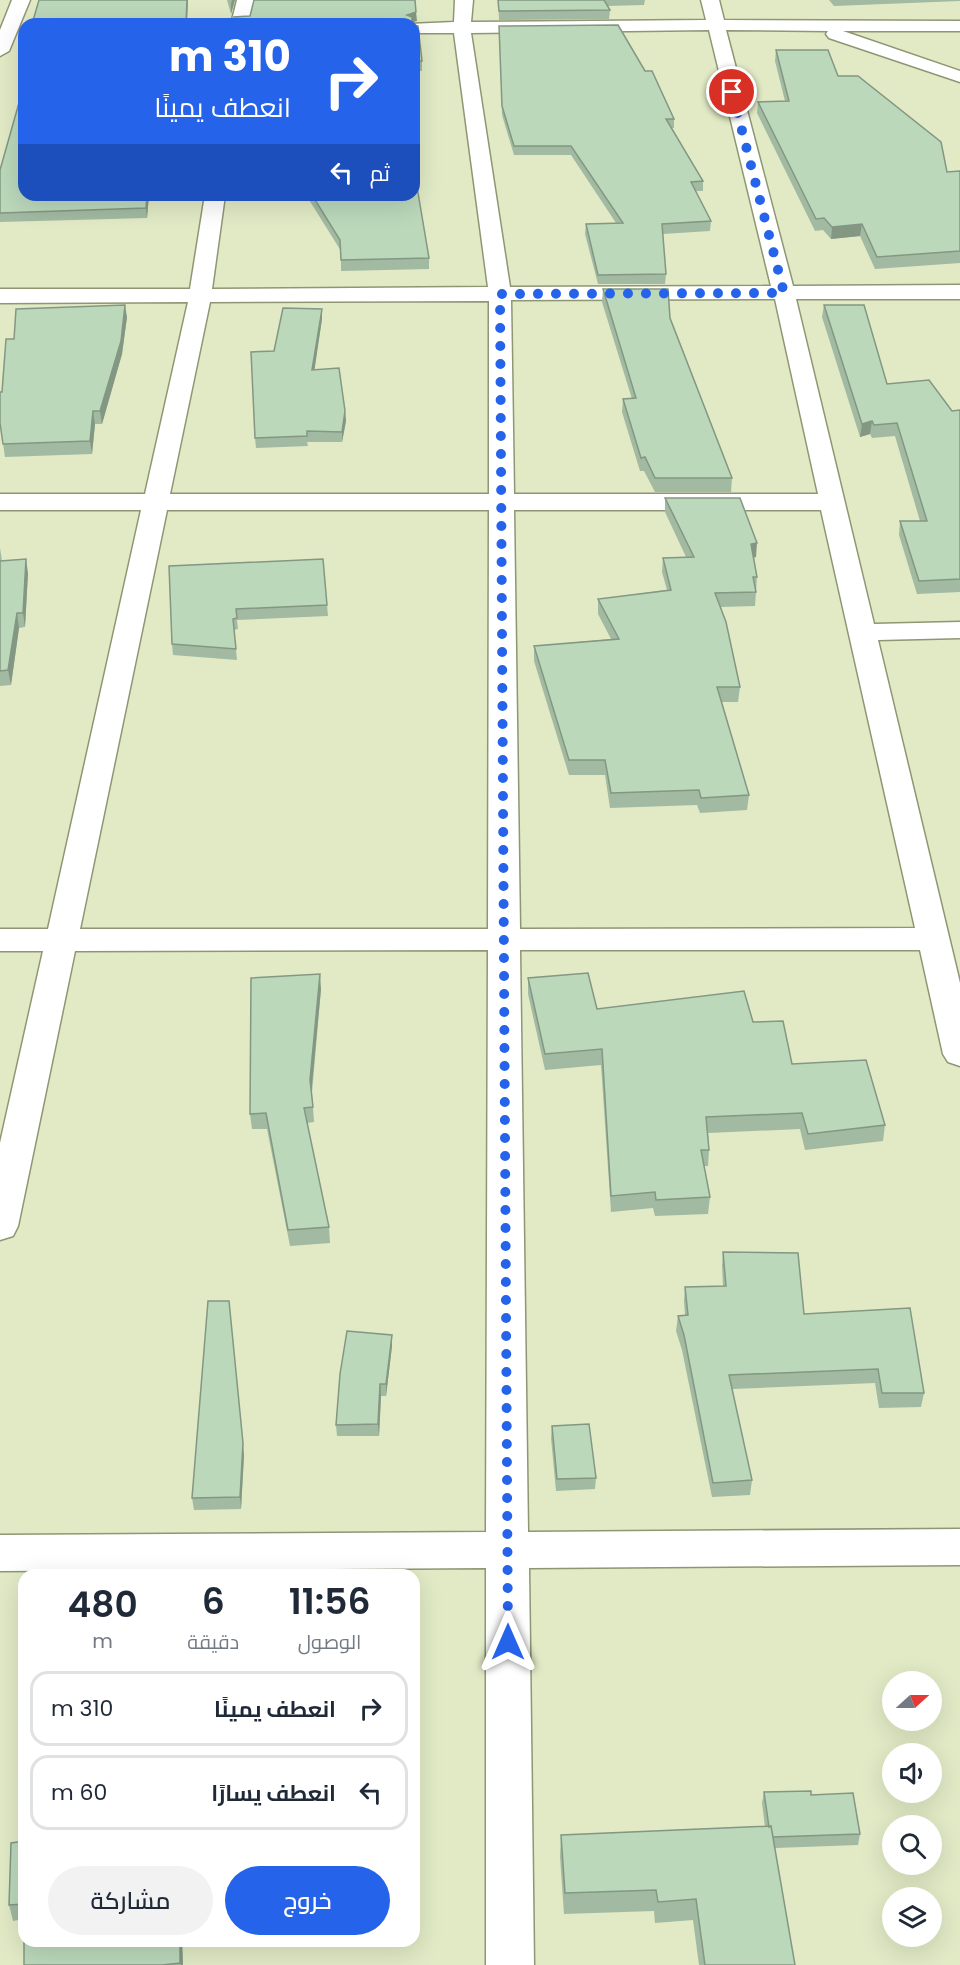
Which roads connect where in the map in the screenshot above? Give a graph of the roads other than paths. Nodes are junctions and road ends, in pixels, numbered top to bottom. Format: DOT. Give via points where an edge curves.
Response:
graph roads {
  1 [pos="21,0"];
  2 [pos="246,0"];
  3 [pos="464,0"];
  4 [pos="710,0"];
  5 [pos="941,9"];
  6 [pos="242,18"];
  7 [pos="716,25"];
  8 [pos="811,25"];
  9 [pos="11,26"];
  10 [pos="955,26"];
  11 [pos="420,28"];
  12 [pos="462,28"];
  13 [pos="0,51"];
  14 [pos="960,78"];
  15 [pos="214,201"];
  16 [pos="960,292"];
  17 [pos="784,293"];
  18 [pos="500,294"];
  19 [pos="0,296"];
  20 [pos="200,296"];
  21 [pos="0,502"];
  22 [pos="155,502"];
  23 [pos="501,502"];
  24 [pos="832,502"];
  25 [pos="960,630"];
  26 [pos="862,632"];
  27 [pos="933,939"];
  28 [pos="0,940"];
  29 [pos="61,940"];
  30 [pos="504,940"];
  31 [pos="960,1054"];
  32 [pos="0,1226"];
  33 [pos="960,1546"];
  34 [pos="507,1550"];
  35 [pos="0,1552"];
  36 [pos="510,1965"];
  1 -- 9 [label="street"];
  2 -- 6 [label="street"];
  3 -- 12 [label="street"];
  4 -- 7 [label="street"];
  5 -- 10 [label="street"];
  7 -- 8 [label="street"];
  7 -- 12 [label="street"];
  7 -- 17 [label="street"];
  8 -- 10 [label="street"];
  8 -- 14 [label="street"];
  9 -- 13 [label="street"];
  11 -- 12 [label="street"];
  12 -- 18 [label="street"];
  15 -- 20 [label="street"];
  16 -- 17 [label="street"];
  17 -- 18 [label="street"];
  17 -- 24 [label="street"];
  18 -- 20 [label="street"];
  18 -- 23 [label="street"];
  19 -- 20 [label="street"];
  20 -- 22 [label="street"];
  21 -- 22 [label="street"];
  22 -- 23 [label="street"];
  22 -- 29 [label="street"];
  23 -- 24 [label="street"];
  23 -- 30 [label="street"];
  24 -- 26 [label="street"];
  25 -- 26 [label="street"];
  26 -- 27 [label="street"];
  27 -- 30 [label="street"];
  27 -- 31 [label="street"];
  28 -- 29 [label="street"];
  29 -- 30 [label="street"];
  29 -- 32 [label="street"];
  30 -- 34 [label="street"];
  33 -- 34 [label="street"];
  34 -- 35 [label="street"];
  34 -- 36 [label="street"];
}
